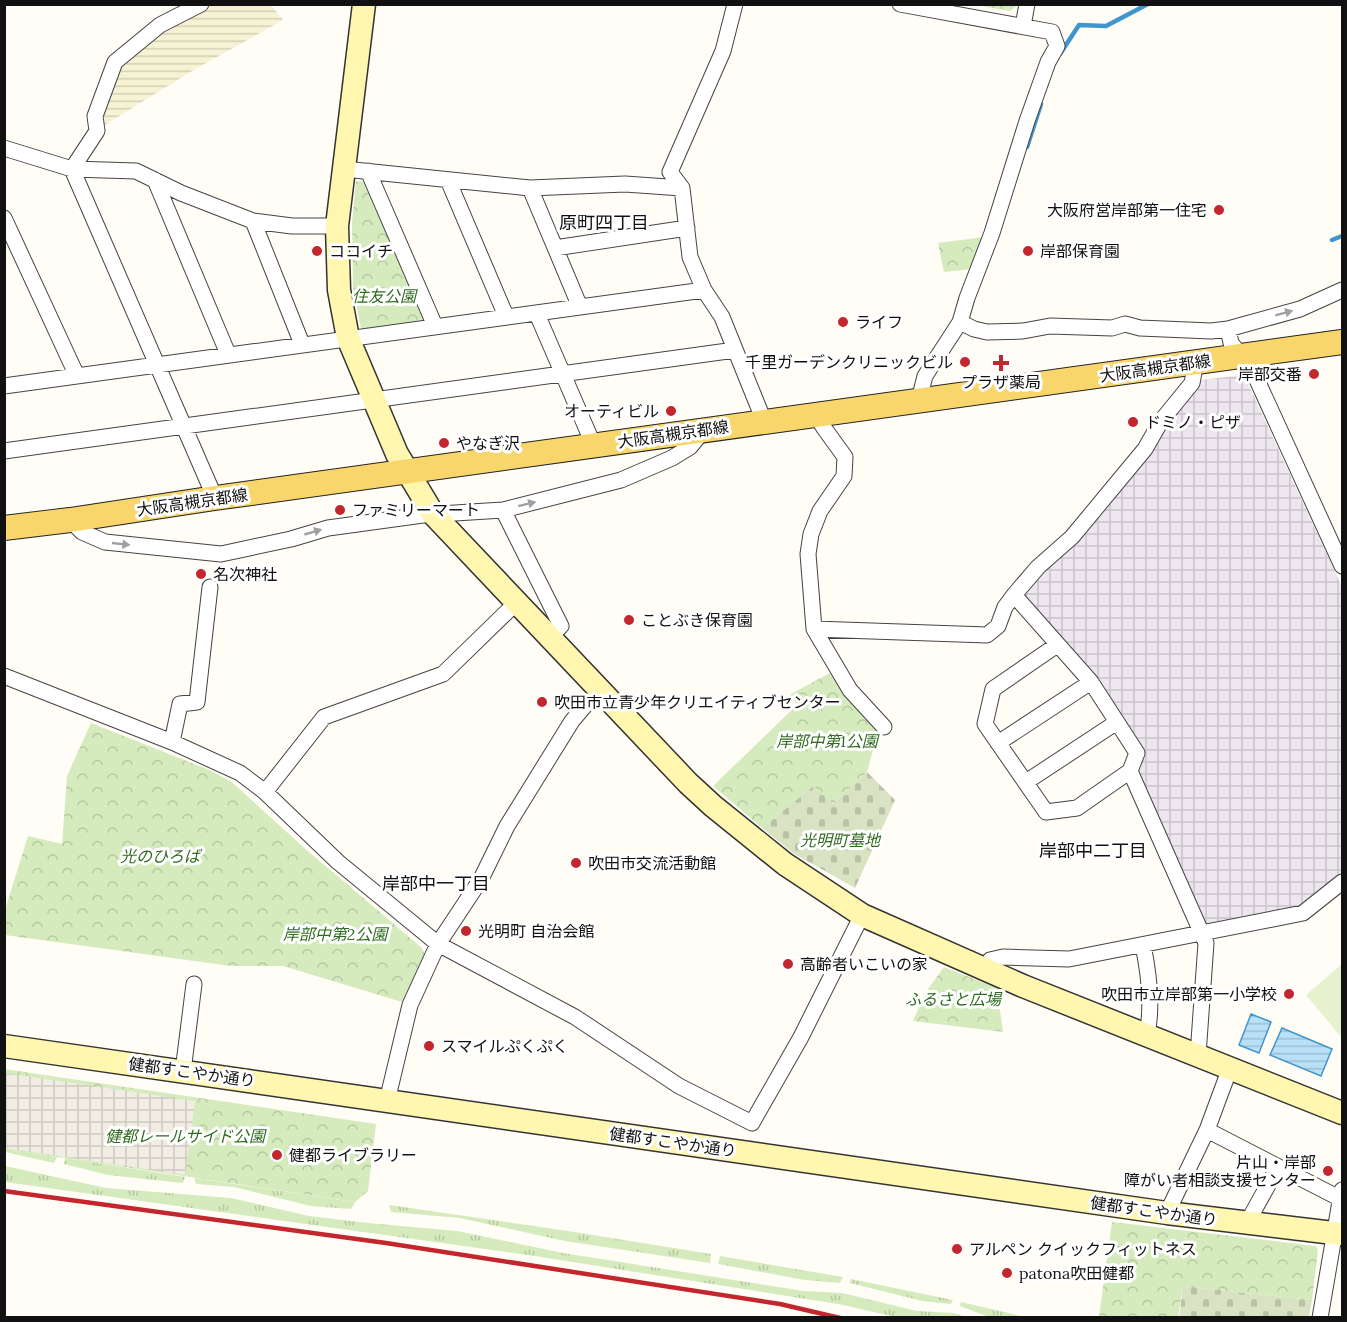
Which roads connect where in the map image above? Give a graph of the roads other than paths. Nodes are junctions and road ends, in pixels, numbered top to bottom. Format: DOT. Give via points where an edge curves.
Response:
graph roads {
  1 [pos="201,4"];
  2 [pos="364,4"];
  3 [pos="735,4"];
  4 [pos="900,4"];
  5 [pos="1027,4"];
  6 [pos="1023,26"];
  7 [pos="4,148"];
  8 [pos="72,169"];
  9 [pos="344,170"];
  10 [pos="368,171"];
  11 [pos="154,180"];
  12 [pos="448,180"];
  13 [pos="530,188"];
  14 [pos="682,188"];
  15 [pos="4,219"];
  16 [pos="253,221"];
  17 [pos="337,226"];
  18 [pos="687,228"];
  19 [pos="555,248"];
  20 [pos="704,290"];
  21 [pos="1342,290"];
  22 [pos="580,307"];
  23 [pos="537,314"];
  24 [pos="506,316"];
  25 [pos="960,322"];
  26 [pos="435,326"];
  27 [pos="1228,329"];
  28 [pos="348,338"];
  29 [pos="1342,342"];
  30 [pos="302,345"];
  31 [pos="735,350"];
  32 [pos="228,354"];
  33 [pos="1241,356"];
  34 [pos="1196,362"];
  35 [pos="157,365"];
  36 [pos="564,374"];
  37 [pos="77,376"];
  38 [pos="4,386"];
  39 [pos="375,399"];
  40 [pos="919,400"];
  41 [pos="816,415"];
  42 [pos="764,421"];
  43 [pos="182,426"];
  44 [pos="704,430"];
  45 [pos="594,446"];
  46 [pos="4,451"];
  47 [pos="409,472"];
  48 [pos="214,498"];
  49 [pos="502,510"];
  50 [pos="433,514"];
  51 [pos="70,520"];
  52 [pos="4,528"];
  53 [pos="1342,566"];
  54 [pos="210,586"];
  55 [pos="1014,595"];
  56 [pos="516,603"];
  57 [pos="814,629"];
  58 [pos="550,637"];
  59 [pos="1058,645"];
  60 [pos="4,676"];
  61 [pos="1091,682"];
  62 [pos="606,697"];
  63 [pos="1117,722"];
  64 [pos="885,727"];
  65 [pos="172,742"];
  66 [pos="998,743"];
  67 [pos="1130,771"];
  68 [pos="1026,782"];
  69 [pos="265,792"];
  70 [pos="1342,882"];
  71 [pos="862,915"];
  72 [pos="1200,932"];
  73 [pos="438,944"];
  74 [pos="1143,945"];
  75 [pos="998,974"];
  76 [pos="194,984"];
  77 [pos="1147,1034"];
  78 [pos="4,1046"];
  79 [pos="1198,1055"];
  80 [pos="1230,1068"];
  81 [pos="183,1071"];
  82 [pos="387,1101"];
  83 [pos="1342,1113"];
  84 [pos="1207,1130"];
  85 [pos="1278,1167"];
  86 [pos="1342,1195"];
  87 [pos="1167,1214"];
  88 [pos="1247,1223"];
  89 [pos="1339,1233"];
  90 [pos="1320,1317"];
  1 -- 8 [label="street" via="160,25 115,62 95,116 97,131"];
  2 -- 9 [label="street"];
  3 -- 14 [label="street" via="723,51 670,172"];
  4 -- 6 [label="street"];
  5 -- 6 [label="street"];
  6 -- 25 [label="street" via="1052,32 1057,46 1027,121"];
  7 -- 8 [label="street"];
  8 -- 11 [label="street" via="136,171"];
  8 -- 35 [label="street"];
  9 -- 10 [label="street"];
  9 -- 17 [label="street"];
  10 -- 12 [label="street"];
  10 -- 26 [label="street"];
  11 -- 16 [label="street"];
  11 -- 32 [label="street"];
  12 -- 13 [label="street"];
  12 -- 24 [label="street"];
  13 -- 14 [label="street" via="625,184"];
  13 -- 19 [label="street"];
  14 -- 18 [label="street"];
  15 -- 37 [label="street"];
  16 -- 17 [label="street"];
  16 -- 30 [label="street"];
  17 -- 28 [label="street" via="339,290"];
  18 -- 19 [label="street"];
  18 -- 20 [label="street" via="690,257"];
  19 -- 22 [label="street"];
  20 -- 22 [label="street"];
  20 -- 31 [label="street" via="722,317"];
  27 -- 21 [label="street, one-way" via="1300,309"];
  22 -- 23 [label="street"];
  23 -- 24 [label="street"];
  23 -- 36 [label="street"];
  24 -- 26 [label="street"];
  25 -- 27 [label="street" via="987,332 1050,326 1112,328 1125,324 1211,332"];
  25 -- 40 [label="street" via="925,376"];
  26 -- 28 [label="street"];
  27 -- 33 [label="street" via="1231,343"];
  28 -- 30 [label="street"];
  28 -- 39 [label="street"];
  29 -- 33 [label="main road, 大阪高槻京都線"];
  30 -- 32 [label="street"];
  31 -- 36 [label="street"];
  31 -- 42 [label="street"];
  32 -- 35 [label="street"];
  33 -- 34 [label="main road, 大阪高槻京都線"];
  33 -- 53 [label="street" via="1252,369"];
  34 -- 40 [label="main road, 大阪高槻京都線"];
  34 -- 55 [label="street" via="1192,383 1161,421 1146,449 1072,537"];
  35 -- 37 [label="street"];
  35 -- 43 [label="street"];
  36 -- 39 [label="street"];
  36 -- 45 [label="street"];
  37 -- 38 [label="street"];
  39 -- 43 [label="street"];
  39 -- 47 [label="street" via="397,454"];
  40 -- 41 [label="main road, 大阪高槻京都線"];
  41 -- 42 [label="main road, 大阪高槻京都線"];
  41 -- 57 [label="street" via="845,457 844,476 820,511 809,544"];
  42 -- 44 [label="main road, 大阪高槻京都線"];
  43 -- 46 [label="street"];
  43 -- 48 [label="street"];
  44 -- 45 [label="main road, 大阪高槻京都線"];
  49 -- 44 [label="street, one-way" via="621,480 672,458 690,447"];
  45 -- 47 [label="main road, 大阪高槻京都線"];
  47 -- 48 [label="main road, 大阪高槻京都線"];
  47 -- 50 [label="street"];
  48 -- 51 [label="main road, 大阪高槻京都線"];
  49 -- 50 [label="street"];
  49 -- 58 [label="street" via="561,626"];
  51 -- 50 [label="street, one-way" via="82,532 105,542 221,554 328,528"];
  50 -- 56 [label="street"];
  51 -- 52 [label="main road, 大阪高槻京都線"];
  54 -- 65 [label="street" via="197,702 180,704"];
  55 -- 57 [label="street" via="998,626 987,635"];
  55 -- 59 [label="street"];
  56 -- 58 [label="street"];
  56 -- 69 [label="street" via="443,674 324,717"];
  57 -- 64 [label="street" via="850,690"];
  58 -- 62 [label="street"];
  59 -- 61 [label="street"];
  59 -- 66 [label="street" via="993,689 985,724"];
  60 -- 65 [label="street"];
  61 -- 63 [label="street"];
  61 -- 66 [label="street"];
  62 -- 71 [label="street" via="713,806 785,864"];
  62 -- 73 [label="street" via="589,701 572,721 507,826 481,879"];
  63 -- 67 [label="street" via="1137,753"];
  63 -- 68 [label="street"];
  65 -- 69 [label="street" via="240,773"];
  66 -- 68 [label="street"];
  67 -- 68 [label="street" via="1077,808 1046,812"];
  67 -- 72 [label="street"];
  69 -- 73 [label="street" via="338,862"];
  70 -- 72 [label="street" via="1303,913"];
  71 -- 73 [label="street" via="752,1124 679,1086 574,1017"];
  71 -- 75 [label="street"];
  72 -- 74 [label="street"];
  72 -- 79 [label="street" via="1206,943"];
  73 -- 82 [label="street" via="410,1005"];
  74 -- 75 [label="street" via="1069,959 990,960"];
  74 -- 77 [label="street" via="1150,979"];
  75 -- 77 [label="street"];
  76 -- 81 [label="street" via="198,1006"];
  77 -- 79 [label="street"];
  78 -- 81 [label="street, 健都すこやか通り"];
  79 -- 80 [label="street"];
  80 -- 83 [label="street"];
  80 -- 84 [label="street"];
  81 -- 82 [label="street, 健都すこやか通り"];
  82 -- 87 [label="street, 健都すこやか通り"];
  84 -- 85 [label="street"];
  84 -- 87 [label="street"];
  85 -- 86 [label="street"];
  85 -- 88 [label="street"];
  86 -- 89 [label="street"];
  87 -- 88 [label="street, 健都すこやか通り"];
  88 -- 89 [label="street, 健都すこやか通り"];
  89 -- 90 [label="street"];
}
